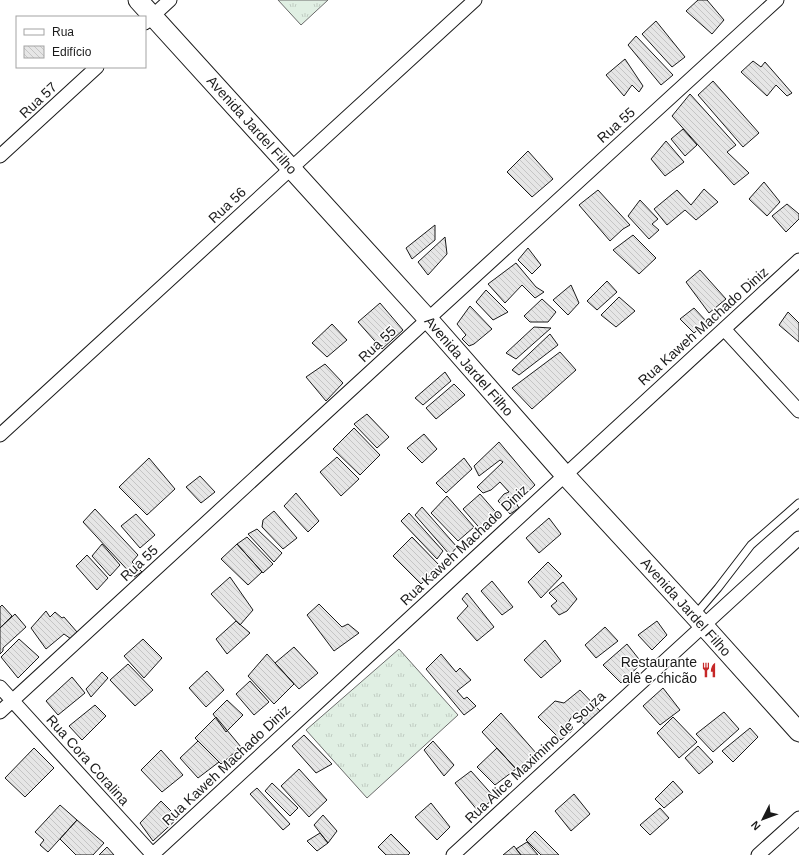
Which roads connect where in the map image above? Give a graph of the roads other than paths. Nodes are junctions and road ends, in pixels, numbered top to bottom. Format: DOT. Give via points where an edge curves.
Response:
graph roads {
  1 [pos="138,0"];
  2 [pos="170,0"];
  3 [pos="475,0"];
  4 [pos="777,0"];
  5 [pos="149,19"];
  6 [pos="96,68"];
  7 [pos="0,156"];
  8 [pos="291,168"];
  9 [pos="799,260"];
  10 [pos="428,319"];
  11 [pos="724,328"];
  12 [pos="799,411"];
  13 [pos="0,435"];
  14 [pos="565,475"];
  15 [pos="799,503"];
  16 [pos="799,538"];
  17 [pos="698,620"];
  18 [pos="0,687"];
  19 [pos="12,701"];
  20 [pos="0,712"];
  21 [pos="799,732"];
  22 [pos="799,818"];
  23 [pos="152,855"];
  24 [pos="453,855"];
  25 [pos="758,855"];
  1 -- 5 [label="main road, Avenida Jardel Filho"];
  2 -- 5 [label="street"];
  3 -- 8 [label="street, Rua 56"];
  4 -- 10 [label="street, Rua 55"];
  5 -- 8 [label="main road, Avenida Jardel Filho"];
  6 -- 7 [label="street, Rua 57"];
  8 -- 10 [label="main road, Avenida Jardel Filho"];
  8 -- 13 [label="street, Rua 56"];
  9 -- 11 [label="street, Rua Kaweh Machado Diniz"];
  10 -- 14 [label="main road, Avenida Jardel Filho"];
  10 -- 19 [label="street, Rua 55"];
  11 -- 12 [label="street"];
  11 -- 14 [label="street, Rua Kaweh Machado Diniz"];
  14 -- 17 [label="main road, Avenida Jardel Filho"];
  14 -- 23 [label="street, Rua Kaweh Machado Diniz"];
  15 -- 17 [label="lane" via="751,546 718,588"];
  16 -- 17 [label="street, Rua Alice Maximino de Souza"];
  17 -- 21 [label="main road, Avenida Jardel Filho"];
  17 -- 24 [label="street, Rua Alice Maximino de Souza"];
  18 -- 19 [label="street, Rua Cora Coralina"];
  19 -- 20 [label="street, Rua 55"];
  19 -- 23 [label="street, Rua Cora Coralina"];
  22 -- 25 [label="street"];
}
